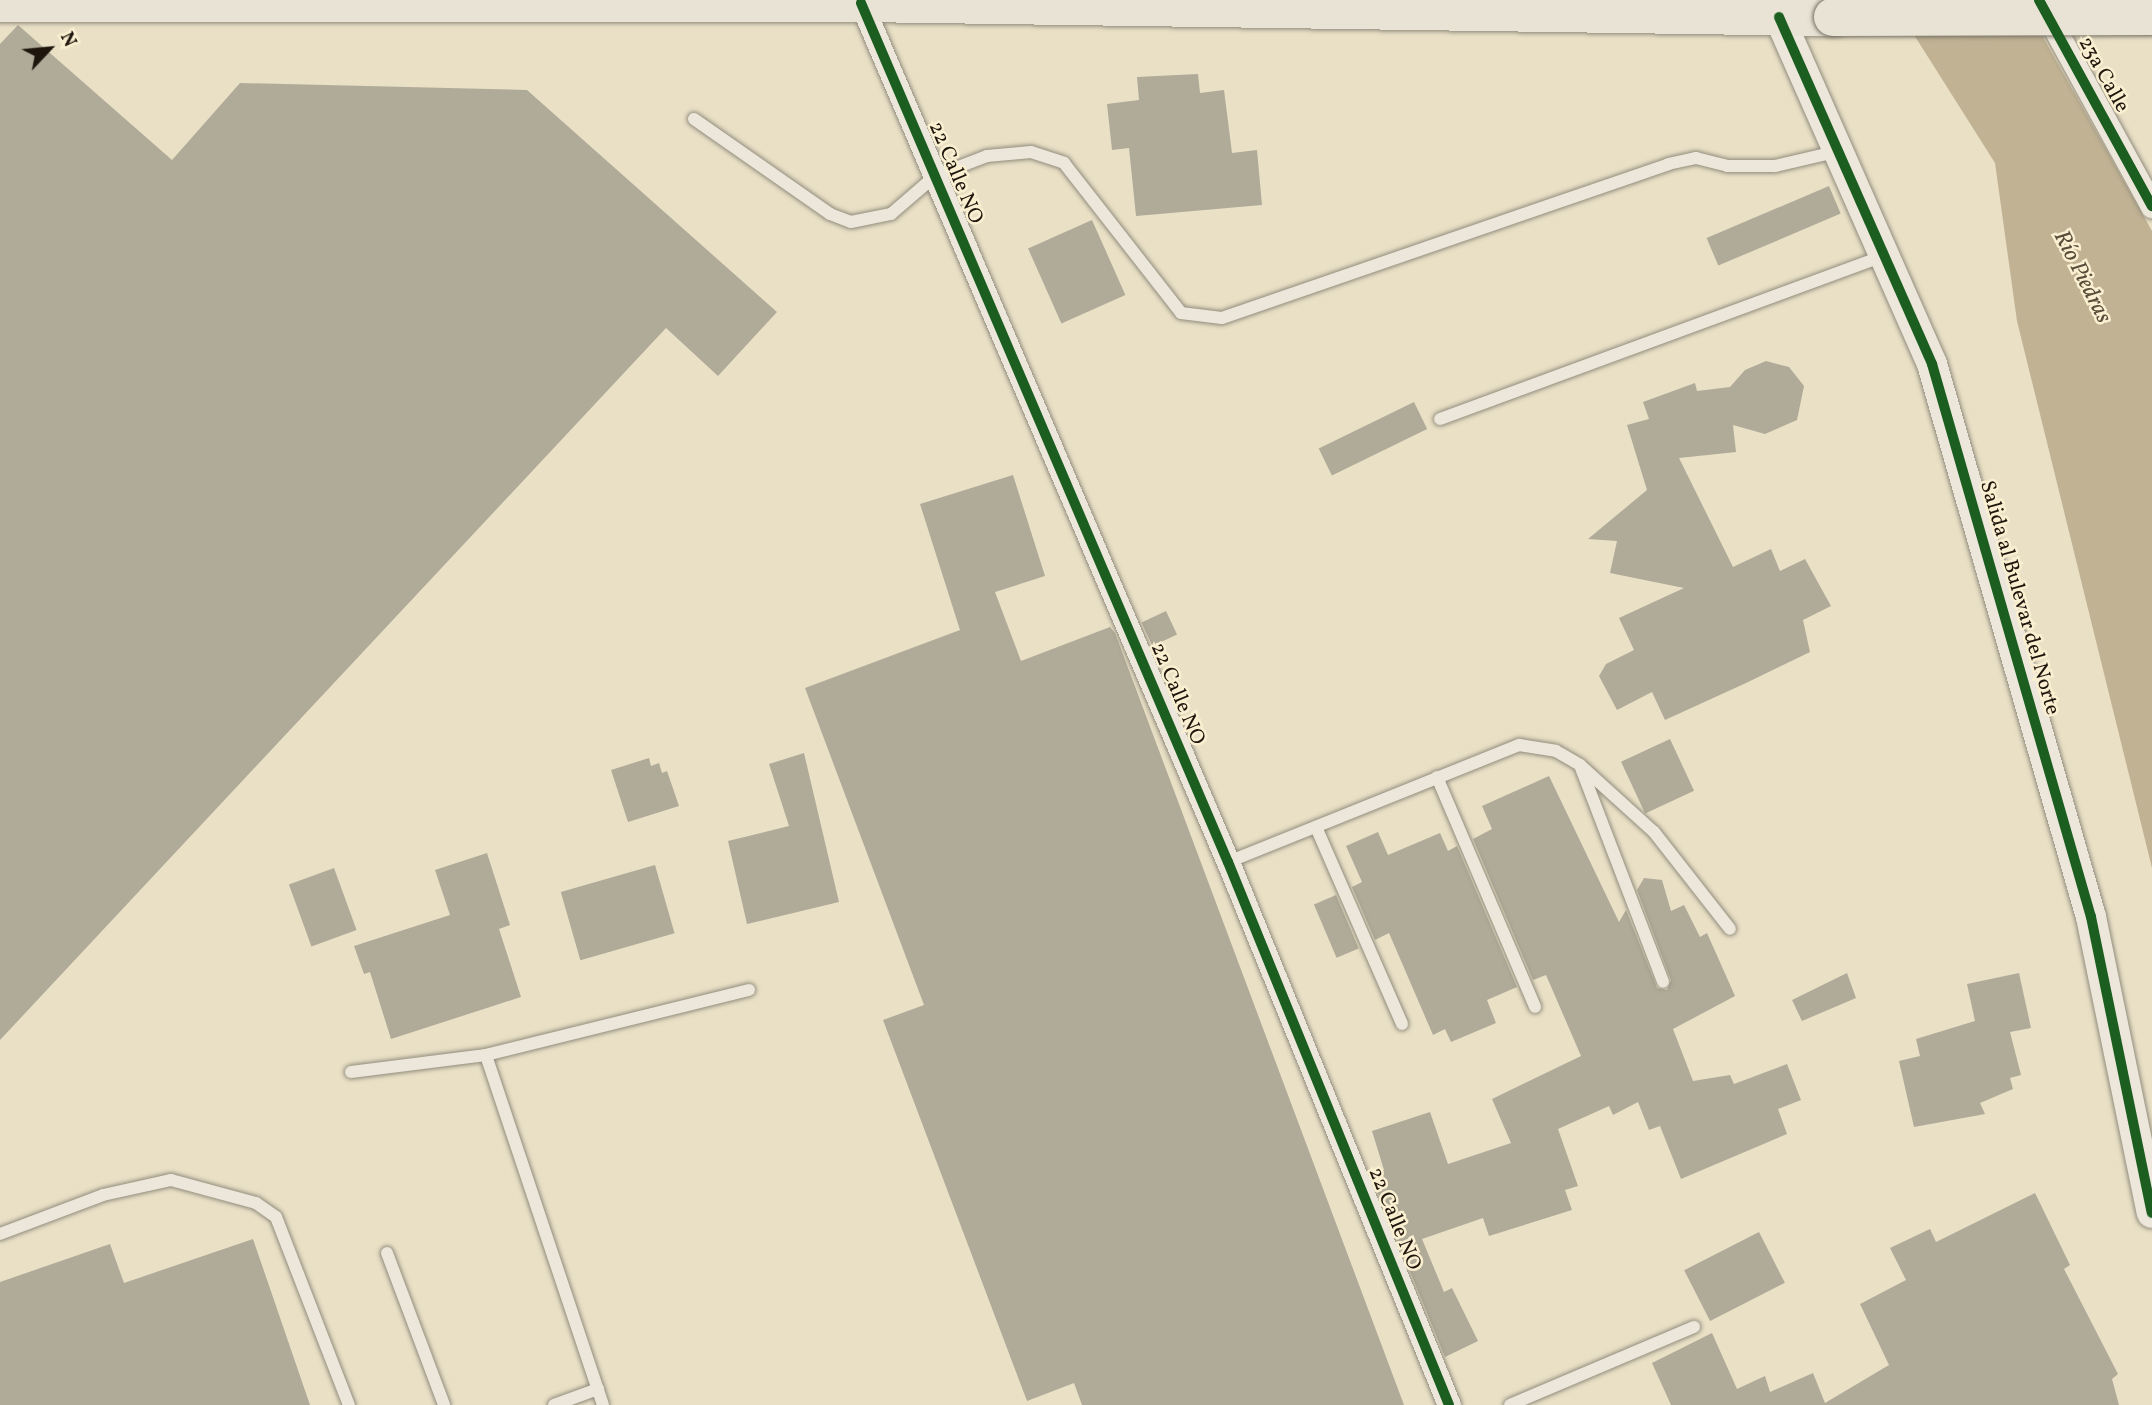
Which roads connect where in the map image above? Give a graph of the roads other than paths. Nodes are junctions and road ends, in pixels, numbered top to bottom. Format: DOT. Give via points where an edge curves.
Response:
graph roads {
  1 [pos="2039,0"];
  2 [pos="861,3"];
  3 [pos="3,4"];
  4 [pos="2152,16"];
  5 [pos="1779,17"];
  6 [pos="694,119"];
  7 [pos="1839,151"];
  8 [pos="935,176"];
  9 [pos="2152,206"];
  10 [pos="1886,255"];
  11 [pos="1440,419"];
  12 [pos="1580,765"];
  13 [pos="1437,777"];
  14 [pos="1316,827"];
  15 [pos="1227,862"];
  16 [pos="1730,929"];
  17 [pos="1663,982"];
  18 [pos="749,990"];
  19 [pos="1535,1007"];
  20 [pos="1402,1024"];
  21 [pos="486,1055"];
  22 [pos="351,1072"];
  23 [pos="2152,1213"];
  24 [pos="0,1234"];
  25 [pos="387,1253"];
  26 [pos="1695,1327"];
  27 [pos="598,1389"];
  28 [pos="349,1405"];
  29 [pos="444,1405"];
  30 [pos="554,1405"];
  31 [pos="603,1405"];
  32 [pos="1449,1405"];
  33 [pos="1510,1405"];
  1 -- 9 [label="street, 23a Calle"];
  2 -- 3 [label="highway"];
  2 -- 5 [label="highway"];
  2 -- 8 [label="street, 22 Calle NO"];
  4 -- 5 [label="highway, bridge"];
  5 -- 7 [label="street, Salida al Bulevar del Norte"];
  6 -- 8 [label="lane" via="830,214 851,222 891,214"];
  7 -- 8 [label="lane" via="1775,166 1727,166 1696,158 1668,164 1222,318 1181,313 1064,163 1031,152 987,156"];
  7 -- 10 [label="street, Salida al Bulevar del Norte"];
  8 -- 15 [label="street, 22 Calle NO"];
  10 -- 11 [label="lane"];
  10 -- 23 [label="street, Salida al Bulevar del Norte" via="1932,364 2091,917"];
  12 -- 13 [label="lane" via="1556,751 1519,746"];
  12 -- 16 [label="lane" via="1654,831"];
  12 -- 17 [label="lane"];
  13 -- 14 [label="lane"];
  13 -- 19 [label="lane"];
  14 -- 15 [label="lane"];
  14 -- 20 [label="lane"];
  15 -- 32 [label="street, 22 Calle NO"];
  18 -- 21 [label="lane"];
  21 -- 22 [label="lane"];
  21 -- 27 [label="lane"];
  24 -- 28 [label="lane" via="103,1195 171,1180 256,1203 276,1217"];
  25 -- 29 [label="lane"];
  26 -- 33 [label="lane"];
  27 -- 30 [label="lane"];
  27 -- 31 [label="lane"];
}
